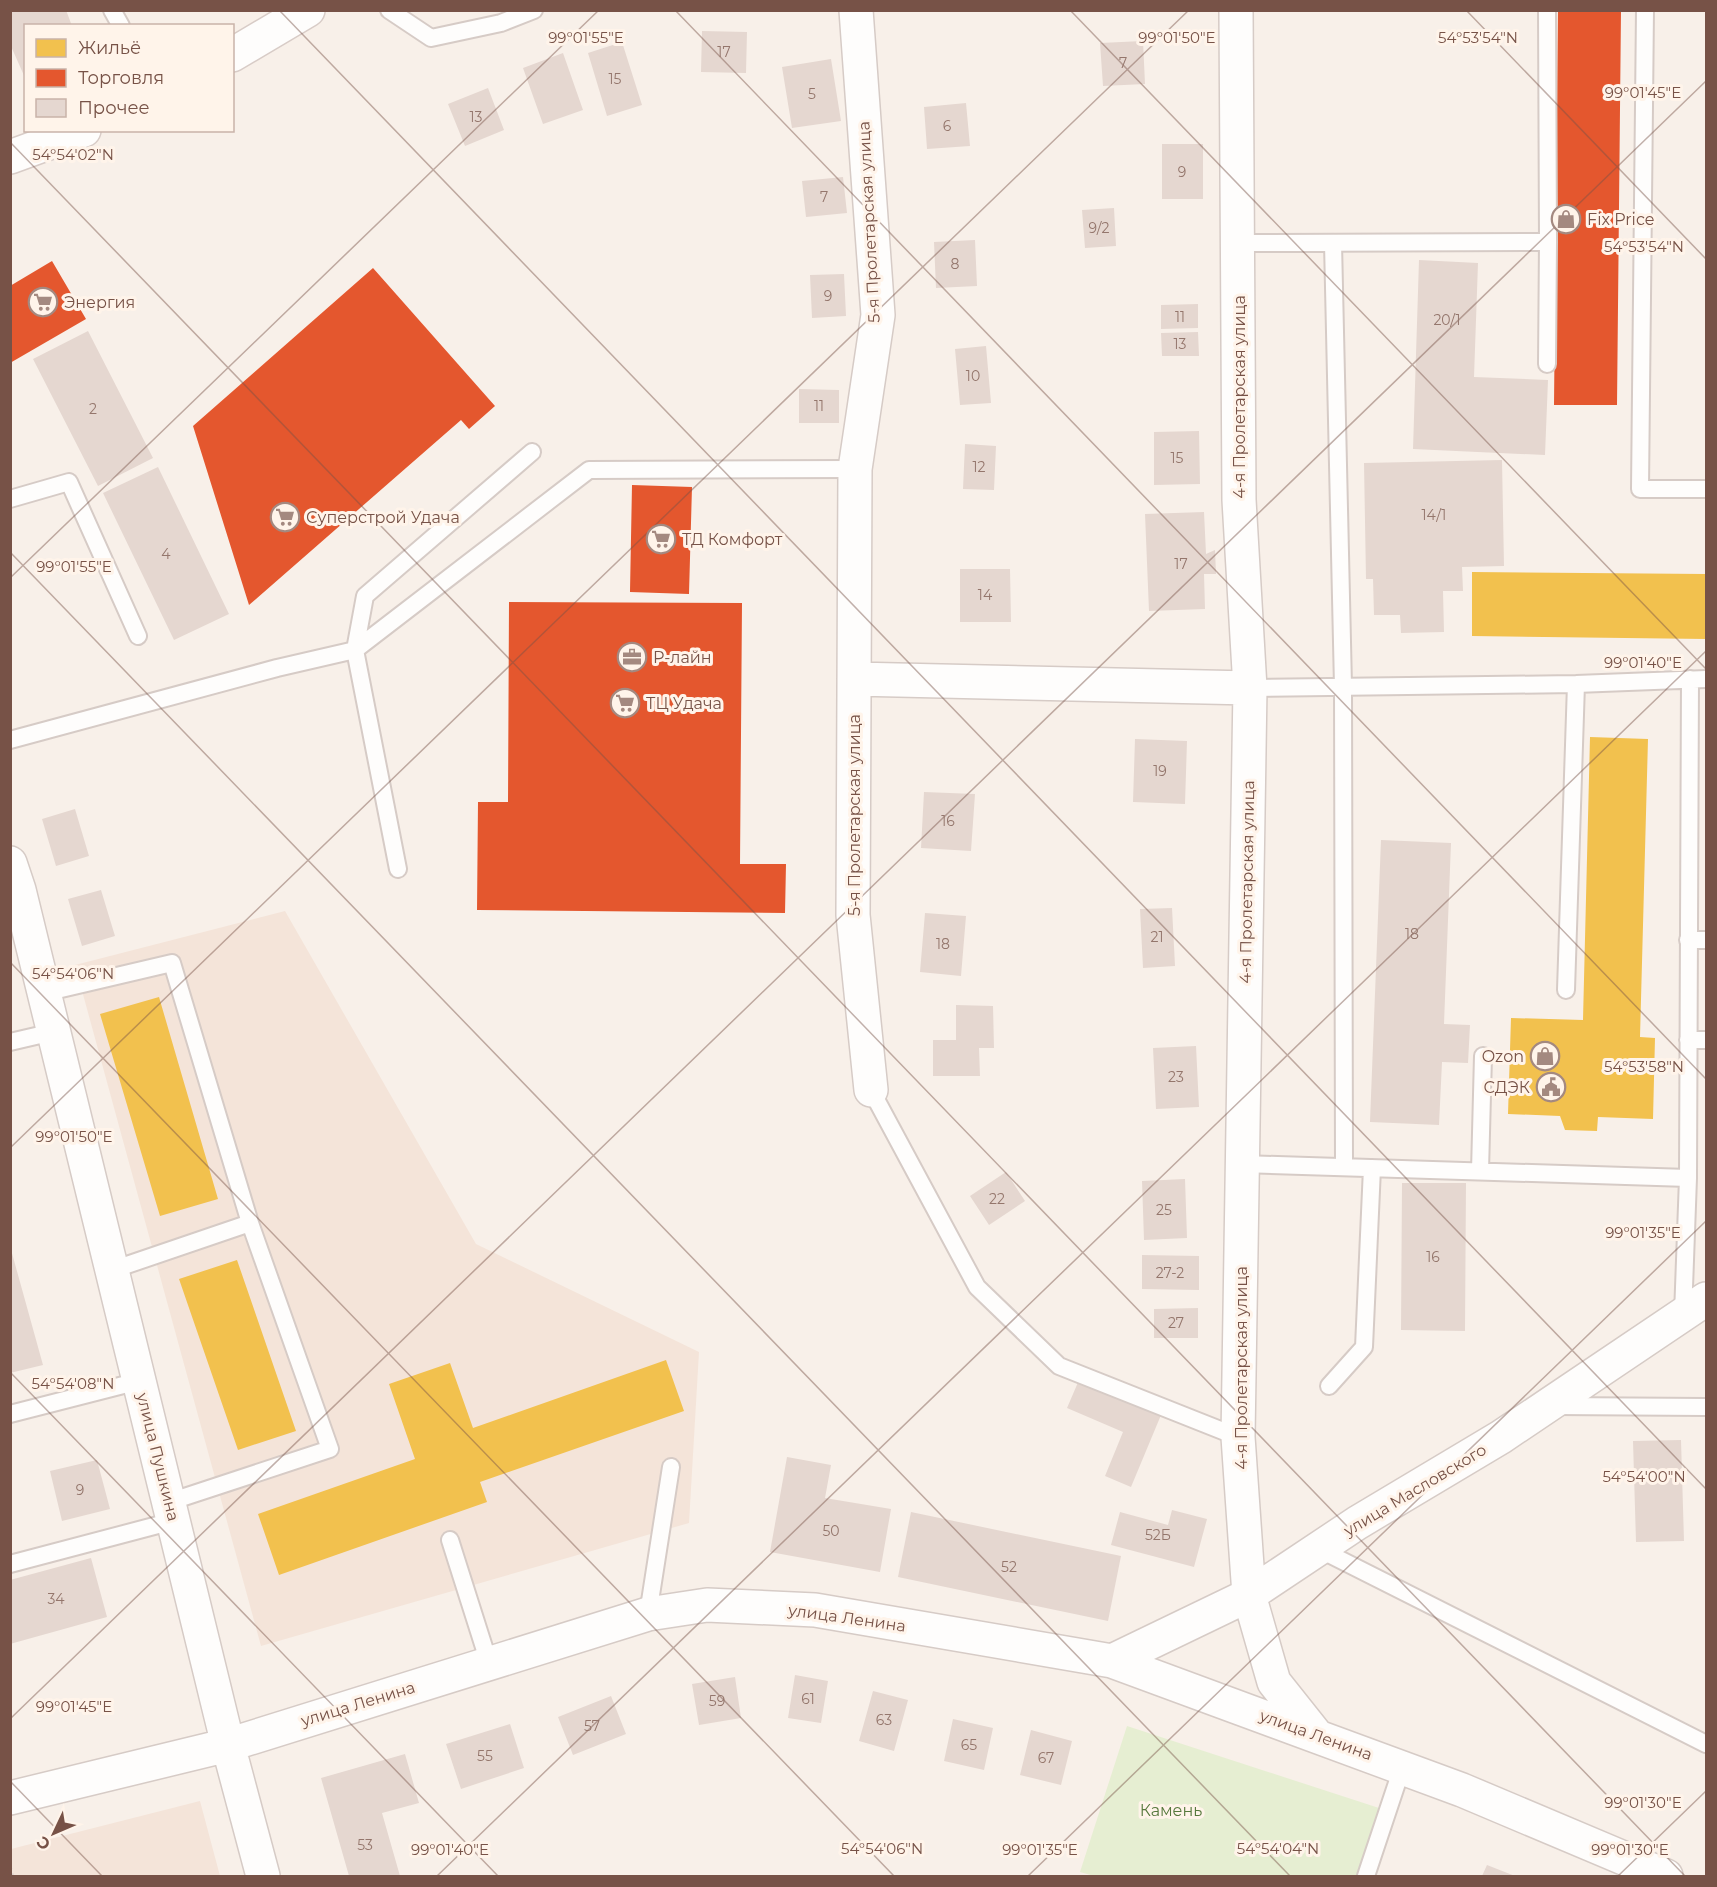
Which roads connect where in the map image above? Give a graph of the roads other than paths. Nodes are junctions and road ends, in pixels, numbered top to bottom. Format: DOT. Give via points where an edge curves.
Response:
graph roads {
  1 [pos="112,10"];
  2 [pos="308,10"];
  3 [pos="389,10"];
  4 [pos="534,10"];
  5 [pos="856,10"];
  6 [pos="1236,10"];
  7 [pos="1547,10"];
  8 [pos="1646,10"];
  9 [pos="120,24"];
  10 [pos="234,54"];
  11 [pos="79,132"];
  12 [pos="10,157"];
  13 [pos="1548,242"];
  14 [pos="1238,243"];
  15 [pos="1333,243"];
  16 [pos="1547,364"];
  17 [pos="532,452"];
  18 [pos="855,469"];
  19 [pos="1707,489"];
  20 [pos="10,499"];
  21 [pos="138,636"];
  22 [pos="355,650"];
  23 [pos="854,679"];
  24 [pos="1698,679"];
  25 [pos="1576,684"];
  26 [pos="1343,686"];
  27 [pos="1250,688"];
  28 [pos="10,740"];
  29 [pos="10,863"];
  30 [pos="398,869"];
  31 [pos="1688,940"];
  32 [pos="1707,940"];
  33 [pos="1566,990"];
  34 [pos="44,993"];
  35 [pos="54,1032"];
  36 [pos="1689,1040"];
  37 [pos="1707,1040"];
  38 [pos="10,1042"];
  39 [pos="1483,1056"];
  40 [pos="871,1090"];
  41 [pos="1242,1164"];
  42 [pos="1344,1167"];
  43 [pos="1372,1168"];
  44 [pos="1480,1171"];
  45 [pos="1689,1178"];
  46 [pos="250,1224"];
  47 [pos="112,1270"];
  48 [pos="1695,1308"];
  49 [pos="139,1381"];
  50 [pos="1329,1386"];
  51 [pos="1548,1406"];
  52 [pos="1707,1407"];
  53 [pos="10,1414"];
  54 [pos="1238,1437"];
  55 [pos="671,1467"];
  56 [pos="171,1511"];
  57 [pos="450,1540"];
  58 [pos="1318,1549"];
  59 [pos="10,1564"];
  60 [pos="1249,1595"];
  61 [pos="648,1614"];
  62 [pos="1112,1661"];
  63 [pos="489,1663"];
  64 [pos="1317,1736"];
  65 [pos="1707,1744"];
  66 [pos="228,1745"];
  67 [pos="1402,1768"];
  68 [pos="10,1798"];
  69 [pos="1658,1875"];
  70 [pos="263,1876"];
  71 [pos="1366,1876"];
  1 -- 9 [label="lane"];
  2 -- 10 [label="street"];
  3 -- 4 [label="lane" via="431,38 501,23"];
  5 -- 18 [label="street, 5-я Пролетарская улица" via="878,315"];
  6 -- 14 [label="street, 4-я Пролетарская улица"];
  7 -- 13 [label="lane"];
  8 -- 19 [label="lane" via="1640,489"];
  11 -- 12 [label="street"];
  13 -- 15 [label="lane"];
  13 -- 16 [label="lane"];
  14 -- 15 [label="lane"];
  14 -- 27 [label="street, 4-я Пролетарская улица" via="1239,500"];
  15 -- 26 [label="lane"];
  17 -- 22 [label="lane" via="365,596"];
  18 -- 22 [label="lane" via="589,470"];
  18 -- 23 [label="street, 5-я Пролетарская улица"];
  20 -- 21 [label="lane" via="69,482"];
  22 -- 28 [label="lane"];
  22 -- 30 [label="lane"];
  23 -- 27 [label="street"];
  23 -- 40 [label="street, 5-я Пролетарская улица" via="853,915"];
  24 -- 25 [label="lane"];
  24 -- 31 [label="lane"];
  25 -- 26 [label="lane"];
  25 -- 33 [label="lane"];
  26 -- 27 [label="lane"];
  26 -- 42 [label="lane"];
  27 -- 41 [label="street, 4-я Пролетарская улица"];
  29 -- 34 [label="street, улица Пушкина"];
  31 -- 32 [label="lane"];
  31 -- 36 [label="lane"];
  34 -- 35 [label="street, улица Пушкина"];
  34 -- 46 [label="lane" via="172,963"];
  35 -- 38 [label="lane"];
  35 -- 47 [label="street, улица Пушкина"];
  36 -- 37 [label="lane"];
  36 -- 45 [label="lane"];
  39 -- 44 [label="lane"];
  40 -- 54 [label="lane, 5-я Пролетарская улица" via="976,1287 1059,1366"];
  41 -- 42 [label="lane"];
  41 -- 54 [label="street, 4-я Пролетарская улица"];
  42 -- 43 [label="lane"];
  43 -- 44 [label="lane"];
  43 -- 50 [label="lane" via="1364,1347"];
  44 -- 45 [label="lane"];
  45 -- 48 [label="lane"];
  46 -- 47 [label="lane"];
  46 -- 56 [label="lane" via="330,1449"];
  47 -- 49 [label="street, улица Пушкина"];
  48 -- 51 [label="street, улица Масловского"];
  49 -- 53 [label="lane"];
  49 -- 56 [label="street, улица Пушкина"];
  51 -- 52 [label="lane"];
  51 -- 58 [label="street, улица Масловского"];
  54 -- 60 [label="street, 4-я Пролетарская улица"];
  55 -- 61 [label="lane"];
  56 -- 59 [label="lane"];
  56 -- 66 [label="street, улица Пушкина"];
  57 -- 63 [label="lane"];
  58 -- 60 [label="street, улица Масловского"];
  58 -- 65 [label="lane"];
  60 -- 62 [label="street, улица Масловского"];
  60 -- 64 [label="street, 4-я Пролетарская улица" via="1274,1682"];
  61 -- 62 [label="street, улица Ленина" via="707,1605 815,1610"];
  61 -- 63 [label="street, улица Ленина"];
  62 -- 64 [label="street, улица Ленина"];
  63 -- 66 [label="street, улица Ленина"];
  64 -- 67 [label="street, улица Ленина"];
  66 -- 68 [label="street, улица Ленина"];
  66 -- 70 [label="street, улица Пушкина"];
  67 -- 69 [label="street, улица Ленина"];
  67 -- 71 [label="lane"];
}
